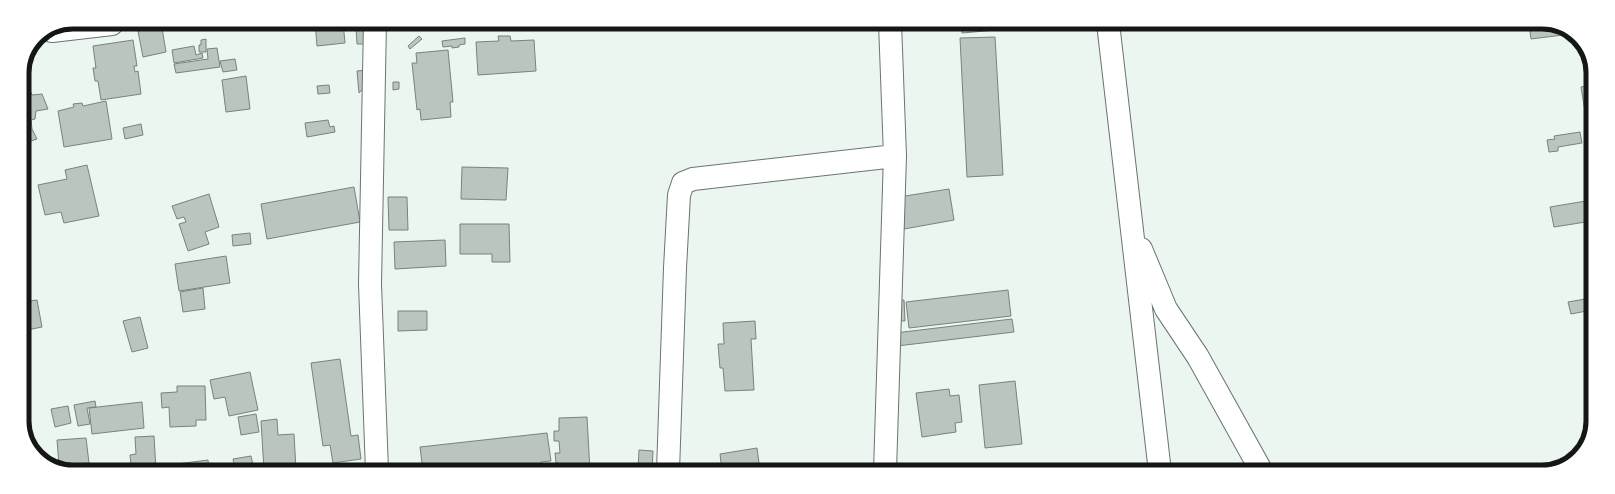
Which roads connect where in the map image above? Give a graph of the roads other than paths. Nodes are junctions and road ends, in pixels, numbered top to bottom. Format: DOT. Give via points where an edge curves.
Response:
graph roads {
  1 [pos="375,29"];
  2 [pos="890,29"];
  3 [pos="1109,29"];
  4 [pos="895,156"];
  5 [pos="1131,226"];
  6 [pos="377,465"];
  7 [pos="668,465"];
  8 [pos="885,465"];
  9 [pos="1159,465"];
  10 [pos="1258,465"];
  1 -- 6 [label="street" via="370,284"];
  2 -- 4 [label="street"];
  3 -- 5 [label="street"];
  4 -- 7 [label="street" via="693,179 683,183 679,195 675,268"];
  4 -- 8 [label="street"];
  5 -- 9 [label="street"];
  5 -- 10 [label="street" via="1166,309 1198,357"];
}
